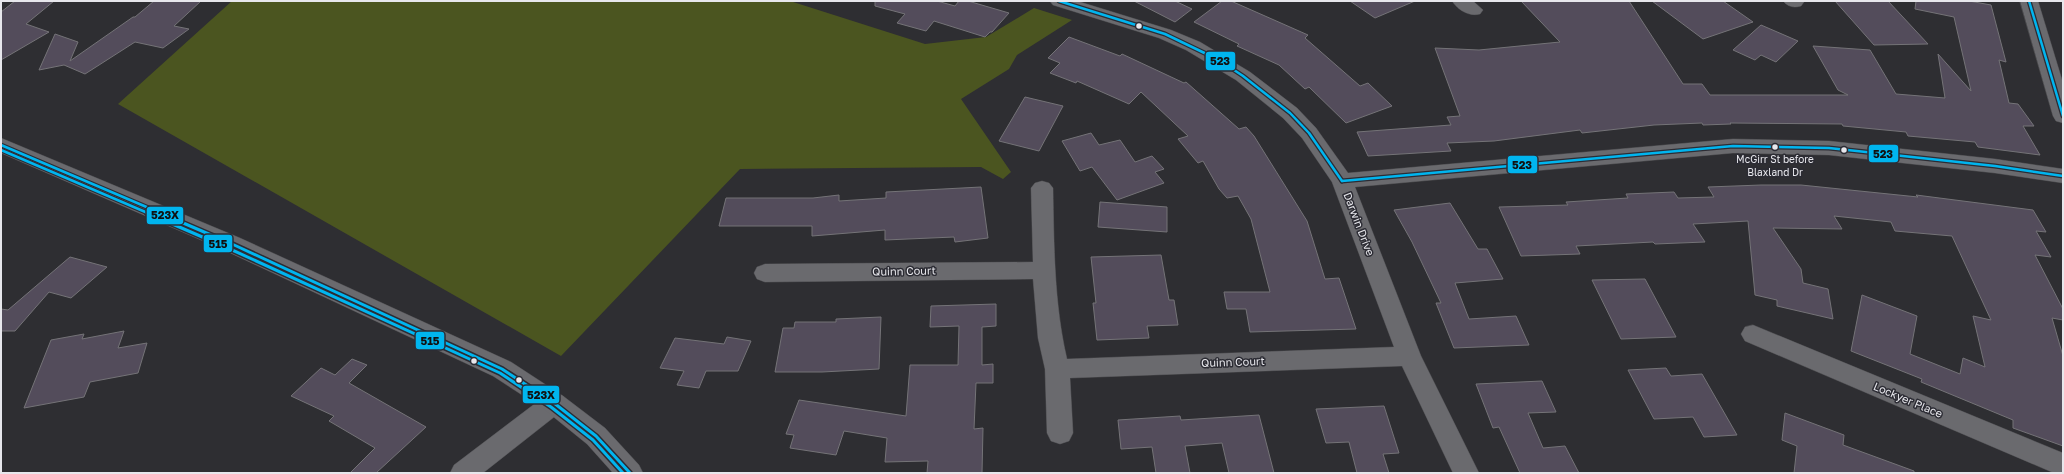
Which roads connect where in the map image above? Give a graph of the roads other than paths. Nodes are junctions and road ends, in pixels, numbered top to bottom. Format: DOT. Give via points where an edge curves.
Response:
graph roads {
  1 [pos="1059,1"];
  2 [pos="2029,1"];
  3 [pos="1082,4"];
  4 [pos="2063,116"];
  5 [pos="1,145"];
  6 [pos="2063,176"];
  7 [pos="1342,181"];
  8 [pos="1042,188"];
  9 [pos="1044,270"];
  10 [pos="764,273"];
  11 [pos="1753,334"];
  12 [pos="1409,356"];
  13 [pos="1057,369"];
  14 [pos="554,403"];
  15 [pos="1060,432"];
  16 [pos="2063,466"];
  17 [pos="463,473"];
  18 [pos="630,473"];
  19 [pos="1466,473"];
  1 -- 3 [label="street, Darwin Drive"];
  2 -- 4 [label="street"];
  3 -- 7 [label="street, Darwin Drive" via="1193,46 1243,76 1290,113 1309,134"];
  5 -- 14 [label="street" via="232,244 502,369"];
  6 -- 7 [label="street" via="1843,149 1733,146"];
  7 -- 12 [label="street, Darwin Drive"];
  8 -- 9 [label="street"];
  9 -- 10 [label="street, Quinn Court"];
  9 -- 13 [label="street" via="1050,338"];
  11 -- 16 [label="street, Lockyer Place"];
  12 -- 13 [label="street, Quinn Court"];
  12 -- 19 [label="street, Darwin Drive"];
  13 -- 15 [label="street"];
  14 -- 17 [label="street"];
  14 -- 18 [label="street" via="596,436"];
}
